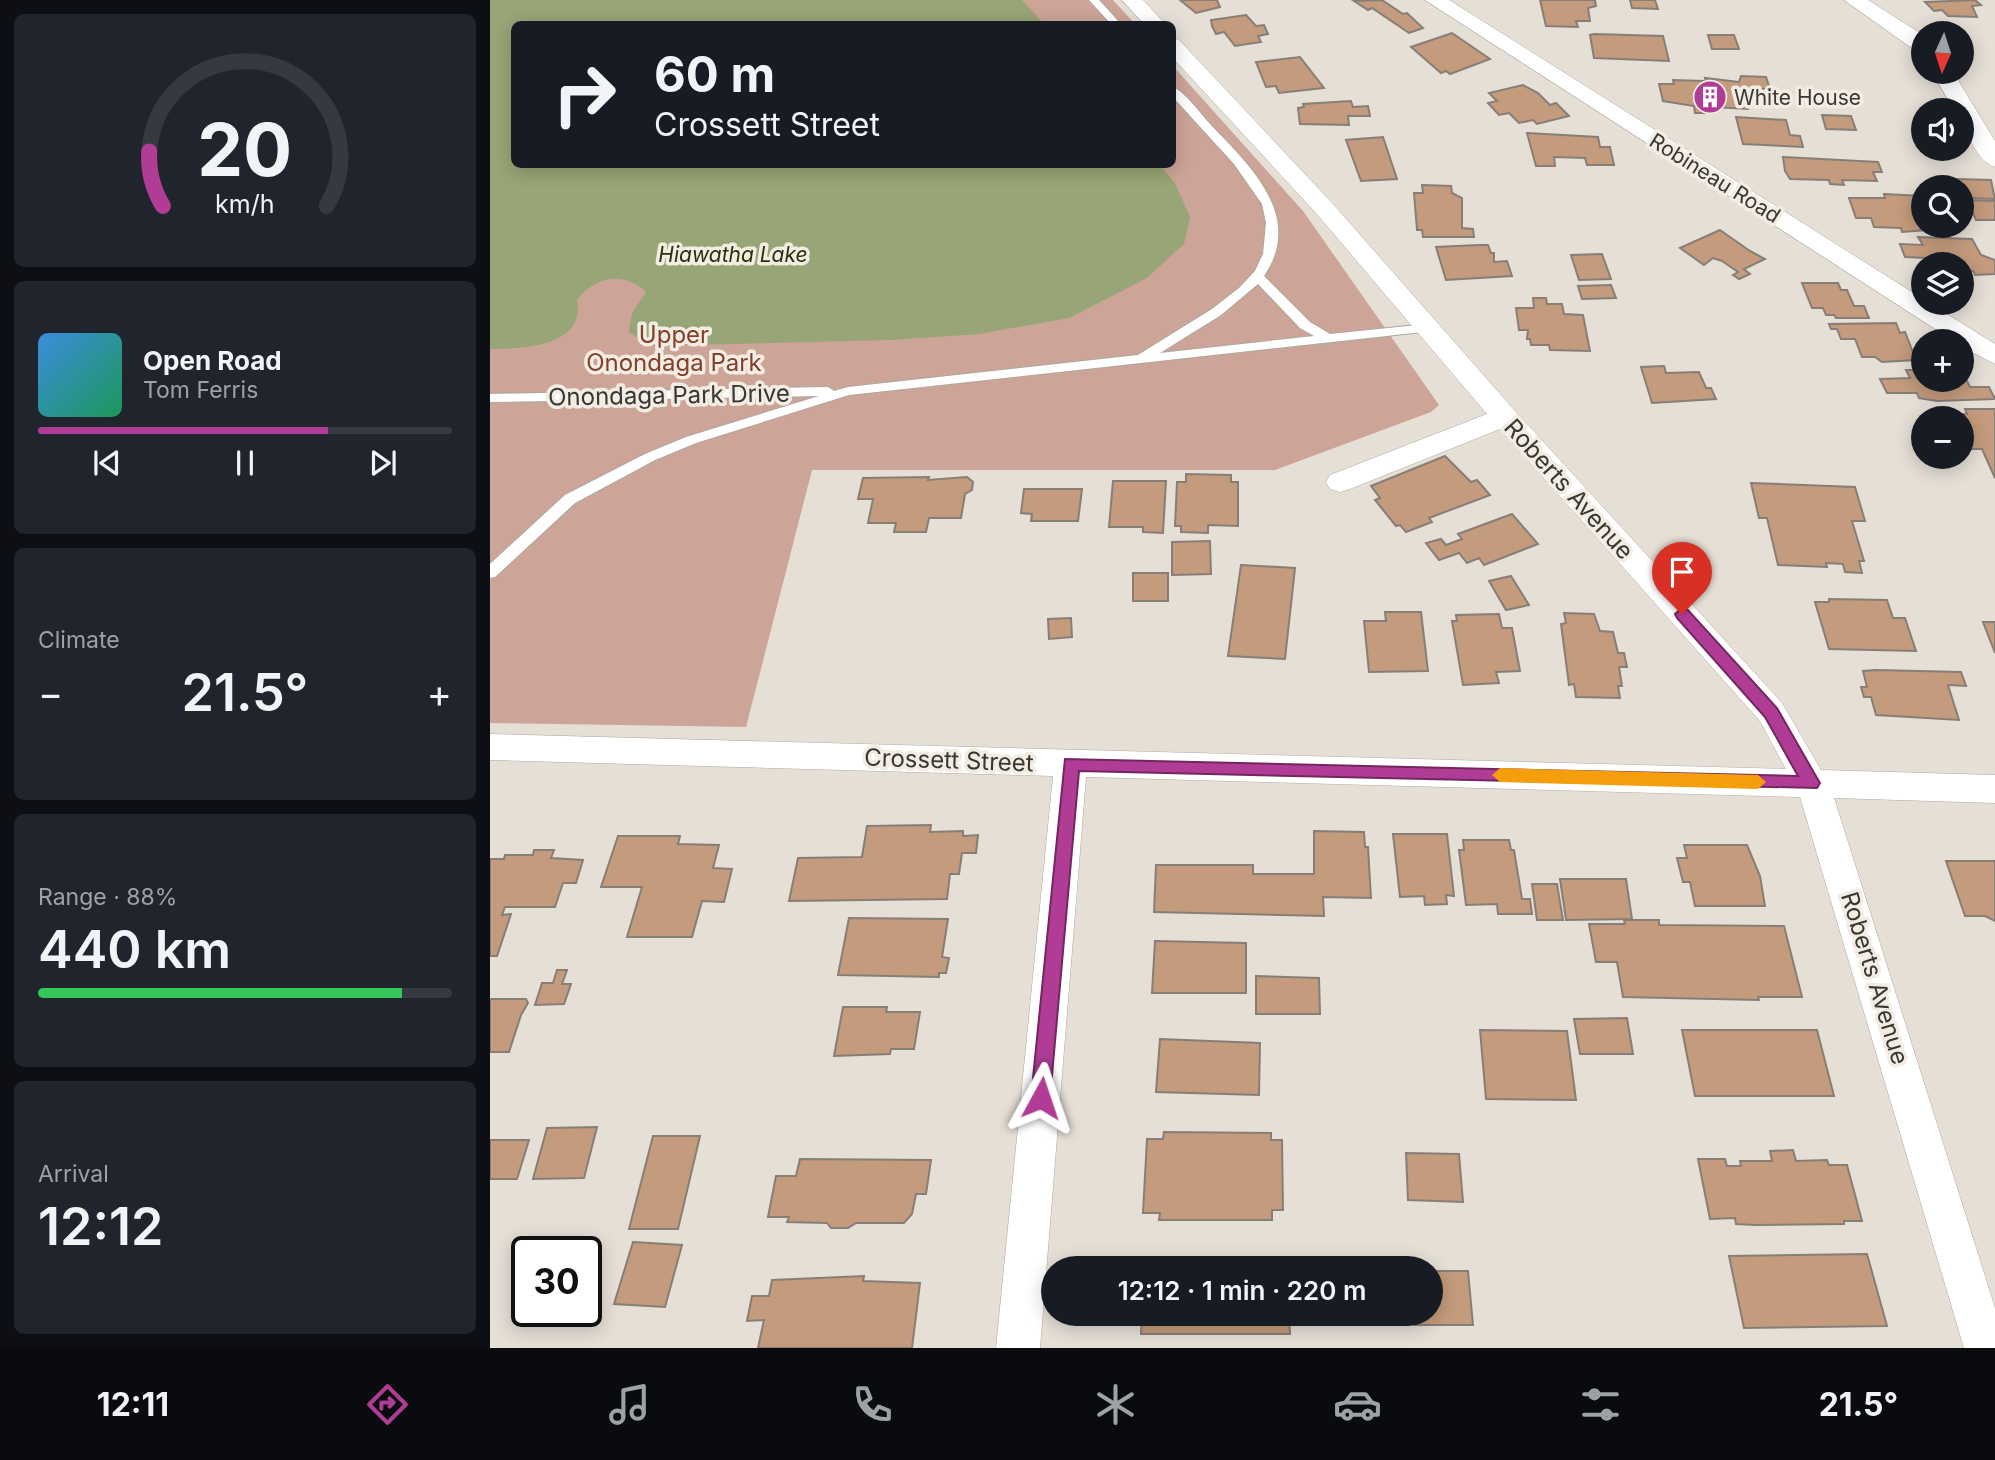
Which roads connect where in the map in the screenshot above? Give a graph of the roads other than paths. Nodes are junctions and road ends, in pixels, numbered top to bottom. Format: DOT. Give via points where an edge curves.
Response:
graph roads {
  1 [pos="1094,0"];
  2 [pos="1132,0"];
  3 [pos="1435,0"];
  4 [pos="1854,0"];
  5 [pos="1113,21"];
  6 [pos="1152,21"];
  7 [pos="1911,36"];
  8 [pos="1176,48"];
  9 [pos="1949,84"];
  10 [pos="1176,94"];
  11 [pos="1995,160"];
  12 [pos="1258,277"];
  13 [pos="1427,328"];
  14 [pos="1328,340"];
  15 [pos="1995,356"];
  16 [pos="1138,361"];
  17 [pos="848,391"];
  18 [pos="490,398"];
  19 [pos="1505,417"];
  20 [pos="1340,482"];
  21 [pos="490,573"];
  22 [pos="490,747"];
  23 [pos="1071,764"];
  24 [pos="1811,783"];
  25 [pos="1995,789"];
  26 [pos="1018,1348"];
  27 [pos="1986,1348"];
  1 -- 5 [label="lane"];
  2 -- 6 [label="street"];
  3 -- 15 [label="street, Robineau Road"];
  4 -- 7 [label="street"];
  8 -- 13 [label="street, Roberts Avenue"];
  9 -- 11 [label="street"];
  10 -- 12 [label="lane, Onondaga Park Drive" via="1267,203 1273,222 1270,248"];
  12 -- 14 [label="lane" via="1305,325"];
  12 -- 16 [label="lane, Onondaga Park Drive" via="1243,292"];
  13 -- 14 [label="lane, Onondaga Park Drive"];
  13 -- 19 [label="street, Roberts Avenue"];
  14 -- 16 [label="lane, Onondaga Park Drive"];
  16 -- 17 [label="lane, Onondaga Park Drive"];
  17 -- 18 [label="lane, Onondaga Park Drive"];
  17 -- 21 [label="lane, Onondaga Park Drive" via="650,457 570,499"];
  19 -- 20 [label="street"];
  19 -- 24 [label="street, Roberts Avenue" via="1771,712"];
  22 -- 23 [label="street, Crossett Street"];
  23 -- 24 [label="street, Crossett Street"];
  23 -- 26 [label="street"];
  24 -- 25 [label="street, Crossett Street"];
  24 -- 27 [label="street, Roberts Avenue" via="1826,818"];
}
